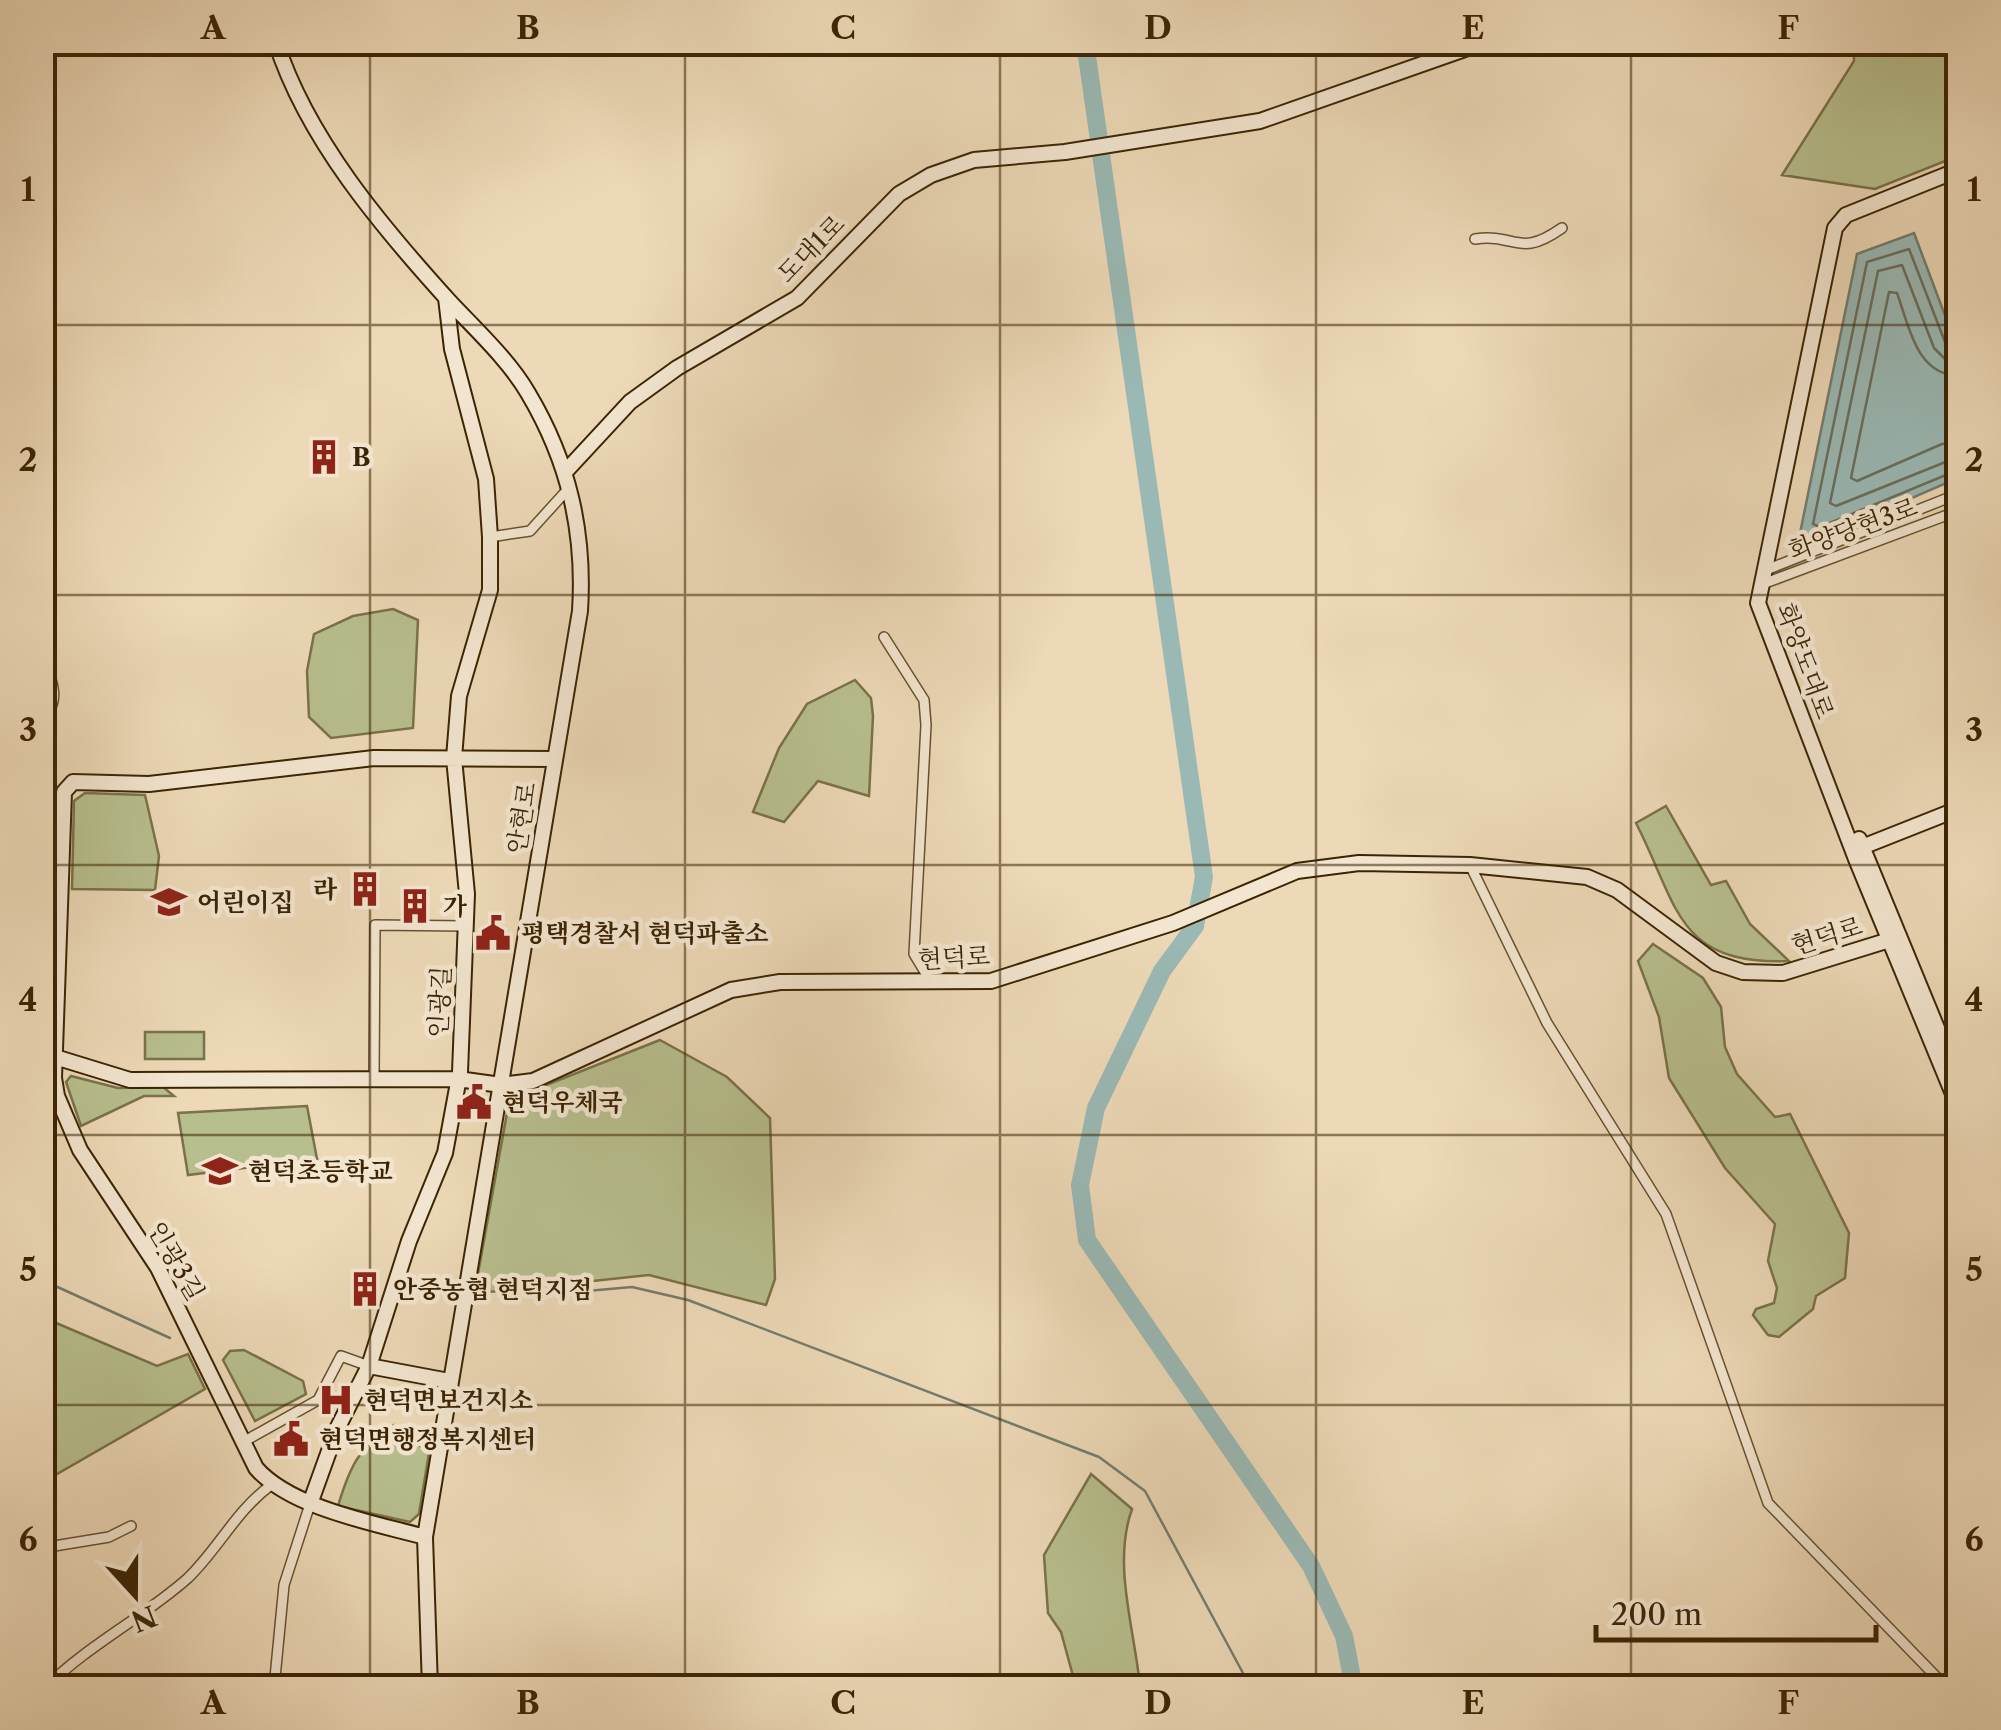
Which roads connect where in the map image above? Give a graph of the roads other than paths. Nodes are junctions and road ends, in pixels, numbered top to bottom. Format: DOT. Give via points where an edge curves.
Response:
graph roads {
  1 [pos="276,42"];
  2 [pos="1485,42"];
  3 [pos="1958,174"];
  4 [pos="1562,228"];
  5 [pos="1475,239"];
  6 [pos="446,298"];
  7 [pos="568,478"];
  8 [pos="1958,494"];
  9 [pos="1958,511"];
  10 [pos="490,537"];
  11 [pos="1764,577"];
  12 [pos="884,637"];
  13 [pos="42,656"];
  14 [pos="42,718"];
  15 [pos="454,758"];
  16 [pos="554,760"];
  17 [pos="1958,809"];
  18 [pos="1958,819"];
  19 [pos="1859,853"];
  20 [pos="1470,866"];
  21 [pos="465,926"];
  22 [pos="1894,938"];
  23 [pos="932,984"];
  24 [pos="49,1055"];
  25 [pos="374,1079"];
  26 [pos="458,1079"];
  27 [pos="1958,1079"];
  28 [pos="501,1085"];
  29 [pos="1958,1106"];
  30 [pos="369,1366"];
  31 [pos="449,1380"];
  32 [pos="243,1442"];
  33 [pos="271,1485"];
  34 [pos="311,1501"];
  35 [pos="132,1526"];
  36 [pos="425,1537"];
  37 [pos="42,1548"];
  38 [pos="44,1688"];
  39 [pos="274,1688"];
  40 [pos="430,1688"];
  41 [pos="1946,1688"];
  1 -- 6 [label="street, 안현로" via="318,131"];
  2 -- 7 [label="street, 도대1로" via="1260,121 974,160 931,175 899,194 797,298 630,402"];
  3 -- 11 [label="street, 화양도대로" via="1846,215 1835,228"];
  4 -- 5 [label="street" via="1536,245"];
  6 -- 7 [label="street, 안현로" via="527,392"];
  6 -- 10 [label="street, 인광길" via="452,349 486,479"];
  7 -- 10 [label="street" via="530,531"];
  7 -- 16 [label="street, 안현로" via="583,566"];
  8 -- 11 [label="street, 화양당현3로"];
  9 -- 11 [label="street, 화양당현3로"];
  10 -- 15 [label="street, 인광길" via="490,590 459,696"];
  11 -- 19 [label="street, 화양도대로" via="1760,616"];
  12 -- 23 [label="street" via="924,700 914,954"];
  13 -- 14 [label="street" via="55,695"];
  15 -- 16 [label="street"];
  15 -- 21 [label="street, 인광길"];
  15 -- 24 [label="street, 인광3길" via="357,760 149,784 67,786"];
  16 -- 28 [label="street, 안현로"];
  17 -- 19 [label="street"];
  18 -- 19 [label="street"];
  19 -- 22 [label="street, 화양도대로"];
  20 -- 22 [label="street, 현덕로" via="1587,877 1617,890 1716,963 1743,972 1783,973"];
  20 -- 23 [label="street, 현덕로" via="1359,862 1315,868 1012,976"];
  20 -- 41 [label="street" via="1547,1024 1666,1214 1768,1502"];
  21 -- 25 [label="street" via="374,925"];
  21 -- 26 [label="street, 인광길"];
  22 -- 27 [label="street, 화양도대로"];
  22 -- 29 [label="street, 화양도대로"];
  23 -- 28 [label="street, 현덕로" via="780,982 731,990 553,1074"];
  24 -- 25 [label="street, 현덕로" via="130,1080"];
  24 -- 32 [label="street, 인광3길" via="70,1130 158,1268"];
  25 -- 26 [label="street, 현덕로"];
  26 -- 28 [label="street, 현덕로"];
  26 -- 30 [label="street, 인광길" via="444,1153"];
  28 -- 31 [label="street, 안현로"];
  30 -- 31 [label="street"];
  30 -- 32 [label="street" via="341,1356 318,1400"];
  30 -- 34 [label="street, 인광길" via="336,1429"];
  31 -- 36 [label="street, 안현로"];
  32 -- 33 [label="street, 인광3길"];
  33 -- 34 [label="street"];
  33 -- 38 [label="street" via="246,1503 186,1579"];
  34 -- 36 [label="street"];
  34 -- 39 [label="street, 인광길" via="284,1585"];
  35 -- 37 [label="street"];
  36 -- 40 [label="street, 안현로"];
}
